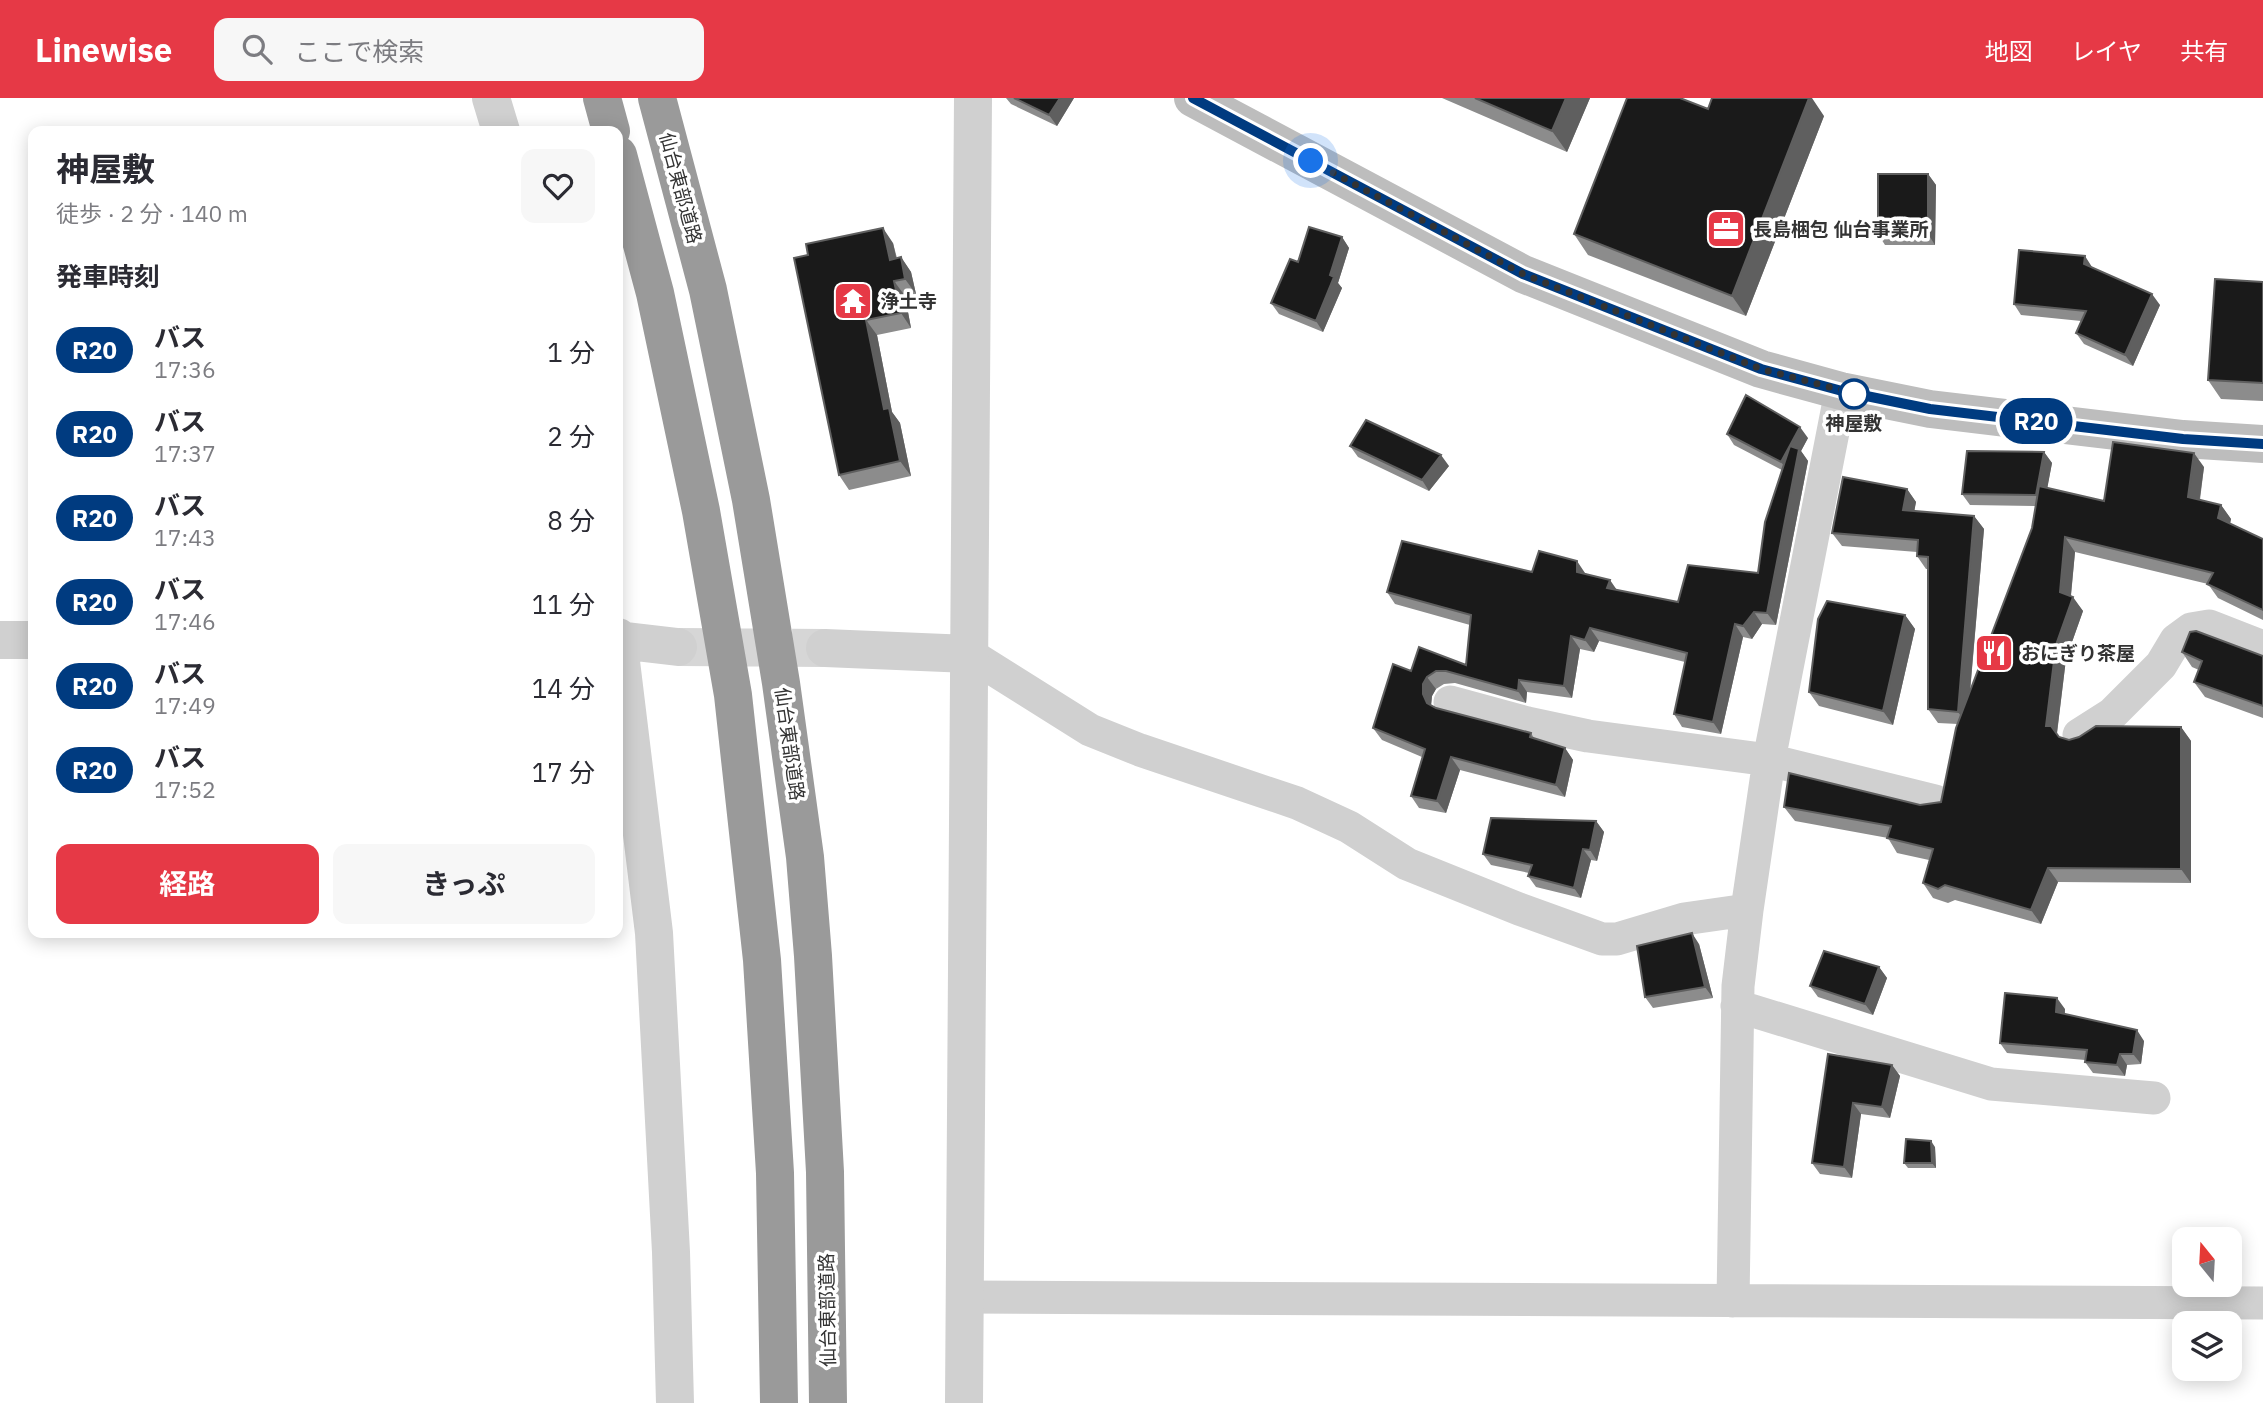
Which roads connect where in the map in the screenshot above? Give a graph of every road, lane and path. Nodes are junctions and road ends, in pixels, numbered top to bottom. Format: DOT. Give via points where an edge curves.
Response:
graph roads {
  1 [pos="491,98"];
  2 [pos="602,98"];
  3 [pos="657,98"];
  4 [pos="973,98"];
  5 [pos="1193,98"];
  6 [pos="499,126"];
  7 [pos="610,126"];
  8 [pos="623,174"];
  9 [pos="1842,391"];
  10 [pos="2263,444"];
  11 [pos="0,640"];
  12 [pos="28,640"];
  13 [pos="623,640"];
  14 [pos="678,647"];
  15 [pos="2263,647"];
  16 [pos="825,648"];
  17 [pos="969,654"];
  18 [pos="623,680"];
  19 [pos="1450,702"];
  20 [pos="2079,735"];
  21 [pos="1769,760"];
  22 [pos="1935,801"];
  23 [pos="1747,910"];
  24 [pos="1737,1006"];
  25 [pos="2154,1098"];
  26 [pos="964,1297"];
  27 [pos="1733,1301"];
  28 [pos="2263,1303"];
  29 [pos="675,1403"];
  30 [pos="779,1403"];
  31 [pos="828,1403"];
  32 [pos="964,1403"];
  1 -- 6 [label="street"];
  2 -- 7 [label="highway"];
  3 -- 31 [label="highway, 仙台東部道路" via="708,290 751,500 805,857 825,1172"];
  4 -- 17 [label="street"];
  5 -- 9 [label="main road" via="1523,274 1761,369"];
  8 -- 30 [label="highway" via="701,512 733,695 762,960 775,1173"];
  9 -- 10 [label="main road" via="1930,409"];
  9 -- 21 [label="street"];
  11 -- 12 [label="street"];
  13 -- 14 [label="street"];
  15 -- 20 [label="street" via="2209,626 2191,629 2112,714"];
  16 -- 17 [label="street"];
  17 -- 23 [label="street" via="1090,730 1297,803 1349,827 1407,864 1602,939 1617,939 1684,919"];
  17 -- 26 [label="street"];
  18 -- 29 [label="street" via="654,933"];
  19 -- 21 [label="street" via="1588,736"];
  21 -- 22 [label="street"];
  21 -- 23 [label="street"];
  23 -- 24 [label="street"];
  24 -- 25 [label="street" via="1991,1084"];
  24 -- 27 [label="street"];
  26 -- 27 [label="street"];
  26 -- 32 [label="street"];
  27 -- 28 [label="street"];
}
